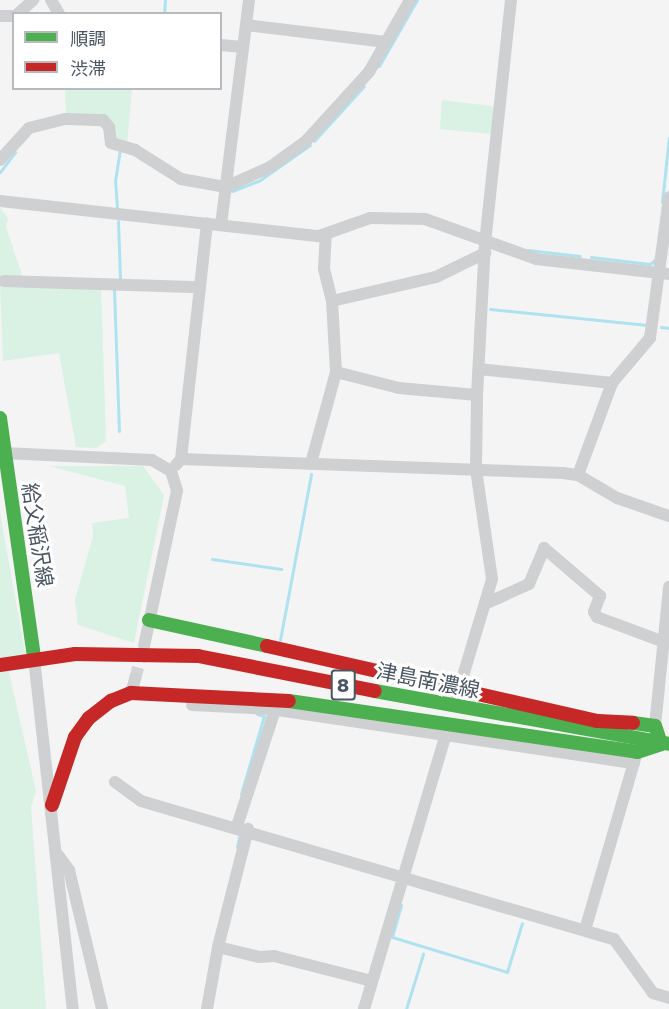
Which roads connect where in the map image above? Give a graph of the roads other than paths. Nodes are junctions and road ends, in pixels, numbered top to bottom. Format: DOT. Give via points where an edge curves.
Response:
graph roads {
  1 [pos="33,0"];
  2 [pos="249,0"];
  3 [pos="410,0"];
  4 [pos="511,0"];
  5 [pos="20,12"];
  6 [pos="246,26"];
  7 [pos="386,42"];
  8 [pos="222,45"];
  9 [pos="243,48"];
  10 [pos="0,160"];
  11 [pos="226,187"];
  12 [pos="669,197"];
  13 [pos="0,201"];
  14 [pos="207,223"];
  15 [pos="221,225"];
  16 [pos="326,234"];
  17 [pos="485,248"];
  18 [pos="664,273"];
  19 [pos="3,281"];
  20 [pos="200,287"];
  21 [pos="332,301"];
  22 [pos="479,369"];
  23 [pos="336,372"];
  24 [pos="612,383"];
  25 [pos="477,395"];
  26 [pos="0,418"];
  27 [pos="4,453"];
  28 [pos="181,459"];
  29 [pos="311,463"];
  30 [pos="476,469"];
  31 [pos="171,471"];
  32 [pos="578,475"];
  33 [pos="669,516"];
  34 [pos="669,587"];
  35 [pos="487,603"];
  36 [pos="149,620"];
  37 [pos="664,642"];
  38 [pos="144,646"];
  39 [pos="34,658"];
  40 [pos="0,665"];
  41 [pos="135,679"];
  42 [pos="131,693"];
  43 [pos="458,693"];
  44 [pos="192,705"];
  45 [pos="273,706"];
  46 [pos="449,726"];
  47 [pos="655,726"];
  48 [pos="665,744"];
  49 [pos="635,758"];
  50 [pos="114,782"];
  51 [pos="52,805"];
  52 [pos="242,828"];
  53 [pos="57,854"];
  54 [pos="404,876"];
  55 [pos="585,930"];
  56 [pos="218,947"];
  57 [pos="372,981"];
  58 [pos="669,998"];
  59 [pos="73,1009"];
  60 [pos="102,1009"];
  61 [pos="207,1009"];
  62 [pos="364,1009"];
  1 -- 5 [label="street"];
  2 -- 6 [label="street"];
  3 -- 7 [label="street"];
  4 -- 17 [label="street"];
  6 -- 7 [label="street"];
  6 -- 9 [label="street"];
  7 -- 11 [label="street" via="369,72 306,141 270,167"];
  8 -- 9 [label="street"];
  9 -- 11 [label="street"];
  10 -- 11 [label="street" via="29,128 65,119 103,120 109,127 111,143 135,150 181,178"];
  11 -- 15 [label="street"];
  12 -- 18 [label="street"];
  13 -- 14 [label="street"];
  14 -- 15 [label="street"];
  14 -- 20 [label="street"];
  15 -- 16 [label="street"];
  16 -- 17 [label="street" via="370,218 425,219"];
  16 -- 21 [label="street" via="324,269"];
  17 -- 18 [label="street" via="536,260"];
  17 -- 21 [label="street" via="436,277"];
  17 -- 22 [label="street"];
  18 -- 24 [label="street" via="650,338"];
  19 -- 20 [label="street"];
  20 -- 28 [label="street"];
  21 -- 23 [label="street"];
  22 -- 24 [label="street"];
  22 -- 25 [label="street"];
  23 -- 25 [label="street" via="399,388"];
  23 -- 29 [label="street"];
  24 -- 32 [label="street"];
  25 -- 30 [label="street"];
  26 -- 27 [label="street, 給父稲沢線"];
  27 -- 31 [label="street" via="152,460"];
  27 -- 39 [label="street, 給父稲沢線"];
  28 -- 29 [label="street"];
  28 -- 31 [label="street"];
  29 -- 30 [label="street"];
  30 -- 32 [label="street"];
  30 -- 35 [label="street" via="492,579"];
  31 -- 36 [label="street" via="177,491"];
  32 -- 33 [label="street" via="618,498"];
  34 -- 37 [label="street"];
  35 -- 37 [label="street" via="530,584 544,548 600,596 594,612 597,617"];
  35 -- 43 [label="street"];
  36 -- 38 [label="street"];
  36 -- 43 [label="street"];
  37 -- 47 [label="street"];
  39 -- 40 [label="street, 津島南濃線 / 8"];
  39 -- 48 [label="street, 津島南濃線 / 8" via="123,653 198,656 473,711"];
  39 -- 51 [label="street"];
  41 -- 42 [label="street"];
  42 -- 45 [label="street"];
  42 -- 51 [label="street" via="111,701 88,718 75,737"];
  43 -- 47 [label="street" via="598,722"];
  44 -- 45 [label="street"];
  45 -- 46 [label="street"];
  45 -- 52 [label="street"];
  46 -- 49 [label="street"];
  46 -- 54 [label="street"];
  47 -- 48 [label="street"];
  48 -- 49 [label="street"];
  49 -- 55 [label="street"];
  50 -- 52 [label="street" via="141,801"];
  51 -- 53 [label="street"];
  52 -- 54 [label="street"];
  52 -- 56 [label="street"];
  53 -- 59 [label="street"];
  53 -- 60 [label="street" via="69,870"];
  54 -- 55 [label="street"];
  54 -- 57 [label="street"];
  55 -- 58 [label="street" via="618,942 653,993"];
  56 -- 57 [label="street" via="259,957 274,956"];
  56 -- 61 [label="street"];
  57 -- 62 [label="street"];
}
